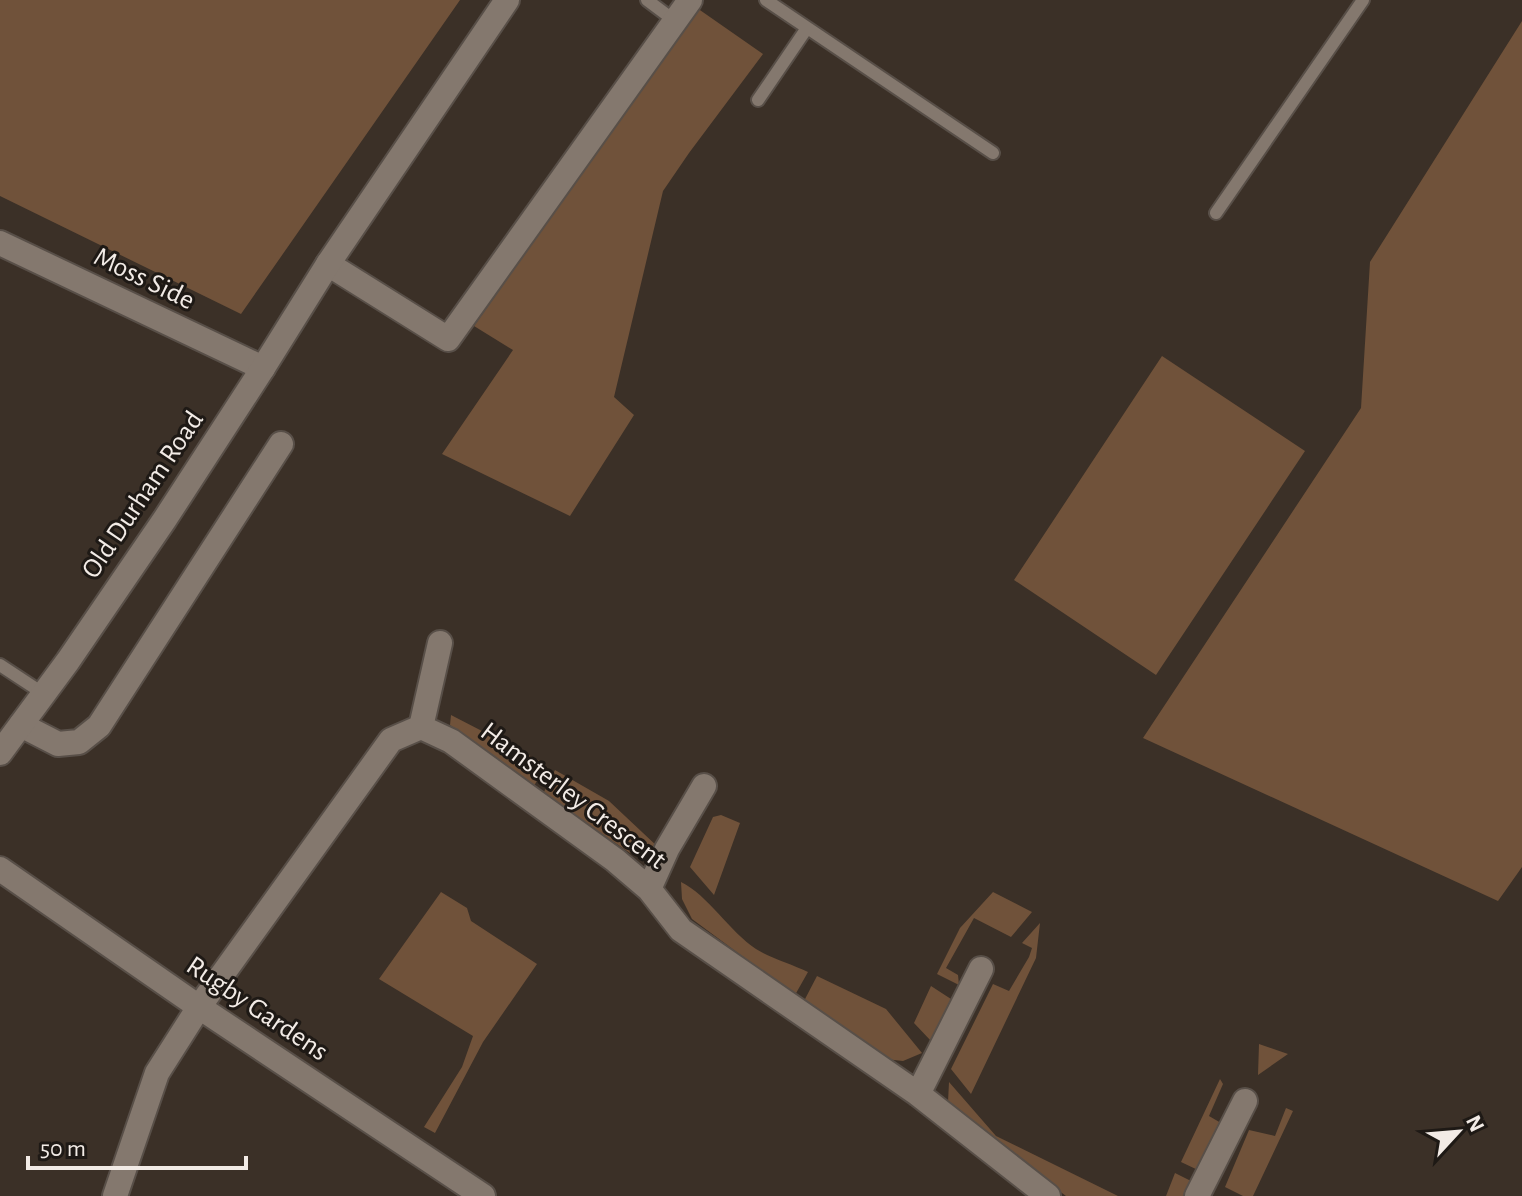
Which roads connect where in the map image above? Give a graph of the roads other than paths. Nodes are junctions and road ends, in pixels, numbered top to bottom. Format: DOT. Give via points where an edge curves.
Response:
graph roads {
  1 [pos="507,0"];
  2 [pos="647,0"];
  3 [pos="690,0"];
  4 [pos="766,0"];
  5 [pos="1363,0"];
  6 [pos="675,21"];
  7 [pos="807,28"];
  8 [pos="758,100"];
  9 [pos="993,153"];
  10 [pos="1216,213"];
  11 [pos="0,243"];
  12 [pos="328,264"];
  13 [pos="263,368"];
  14 [pos="281,444"];
  15 [pos="440,643"];
  16 [pos="0,665"];
  17 [pos="44,694"];
  18 [pos="21,725"];
  19 [pos="421,727"];
  20 [pos="0,753"];
  21 [pos="704,786"];
  22 [pos="0,869"];
  23 [pos="649,889"];
  24 [pos="981,969"];
  25 [pos="199,1007"];
  26 [pos="918,1094"];
  27 [pos="1245,1101"];
  28 [pos="115,1196"];
  29 [pos="483,1196"];
  30 [pos="1048,1196"];
  31 [pos="1197,1196"];
  1 -- 12 [label="street, Old Durham Road"];
  2 -- 6 [label="lane"];
  3 -- 6 [label="street"];
  4 -- 7 [label="lane"];
  5 -- 10 [label="lane"];
  6 -- 12 [label="street" via="448,339"];
  7 -- 8 [label="lane"];
  7 -- 9 [label="lane"];
  11 -- 13 [label="street, Moss Side"];
  12 -- 13 [label="street, Old Durham Road"];
  13 -- 17 [label="street, Old Durham Road"];
  14 -- 18 [label="street" via="99,726 79,742 58,744"];
  15 -- 19 [label="street"];
  16 -- 17 [label="lane"];
  17 -- 18 [label="street, Old Durham Road"];
  18 -- 20 [label="street, Old Durham Road"];
  19 -- 23 [label="street, Hamsterley Crescent" via="451,741"];
  19 -- 25 [label="street" via="391,740"];
  21 -- 23 [label="street"];
  22 -- 25 [label="street, Rugby Gardens"];
  23 -- 26 [label="street, Hamsterley Crescent" via="681,930"];
  24 -- 26 [label="street"];
  25 -- 28 [label="street" via="157,1073"];
  25 -- 29 [label="street, Rugby Gardens"];
  26 -- 30 [label="street, Hamsterley Crescent"];
  27 -- 31 [label="street"];
}
